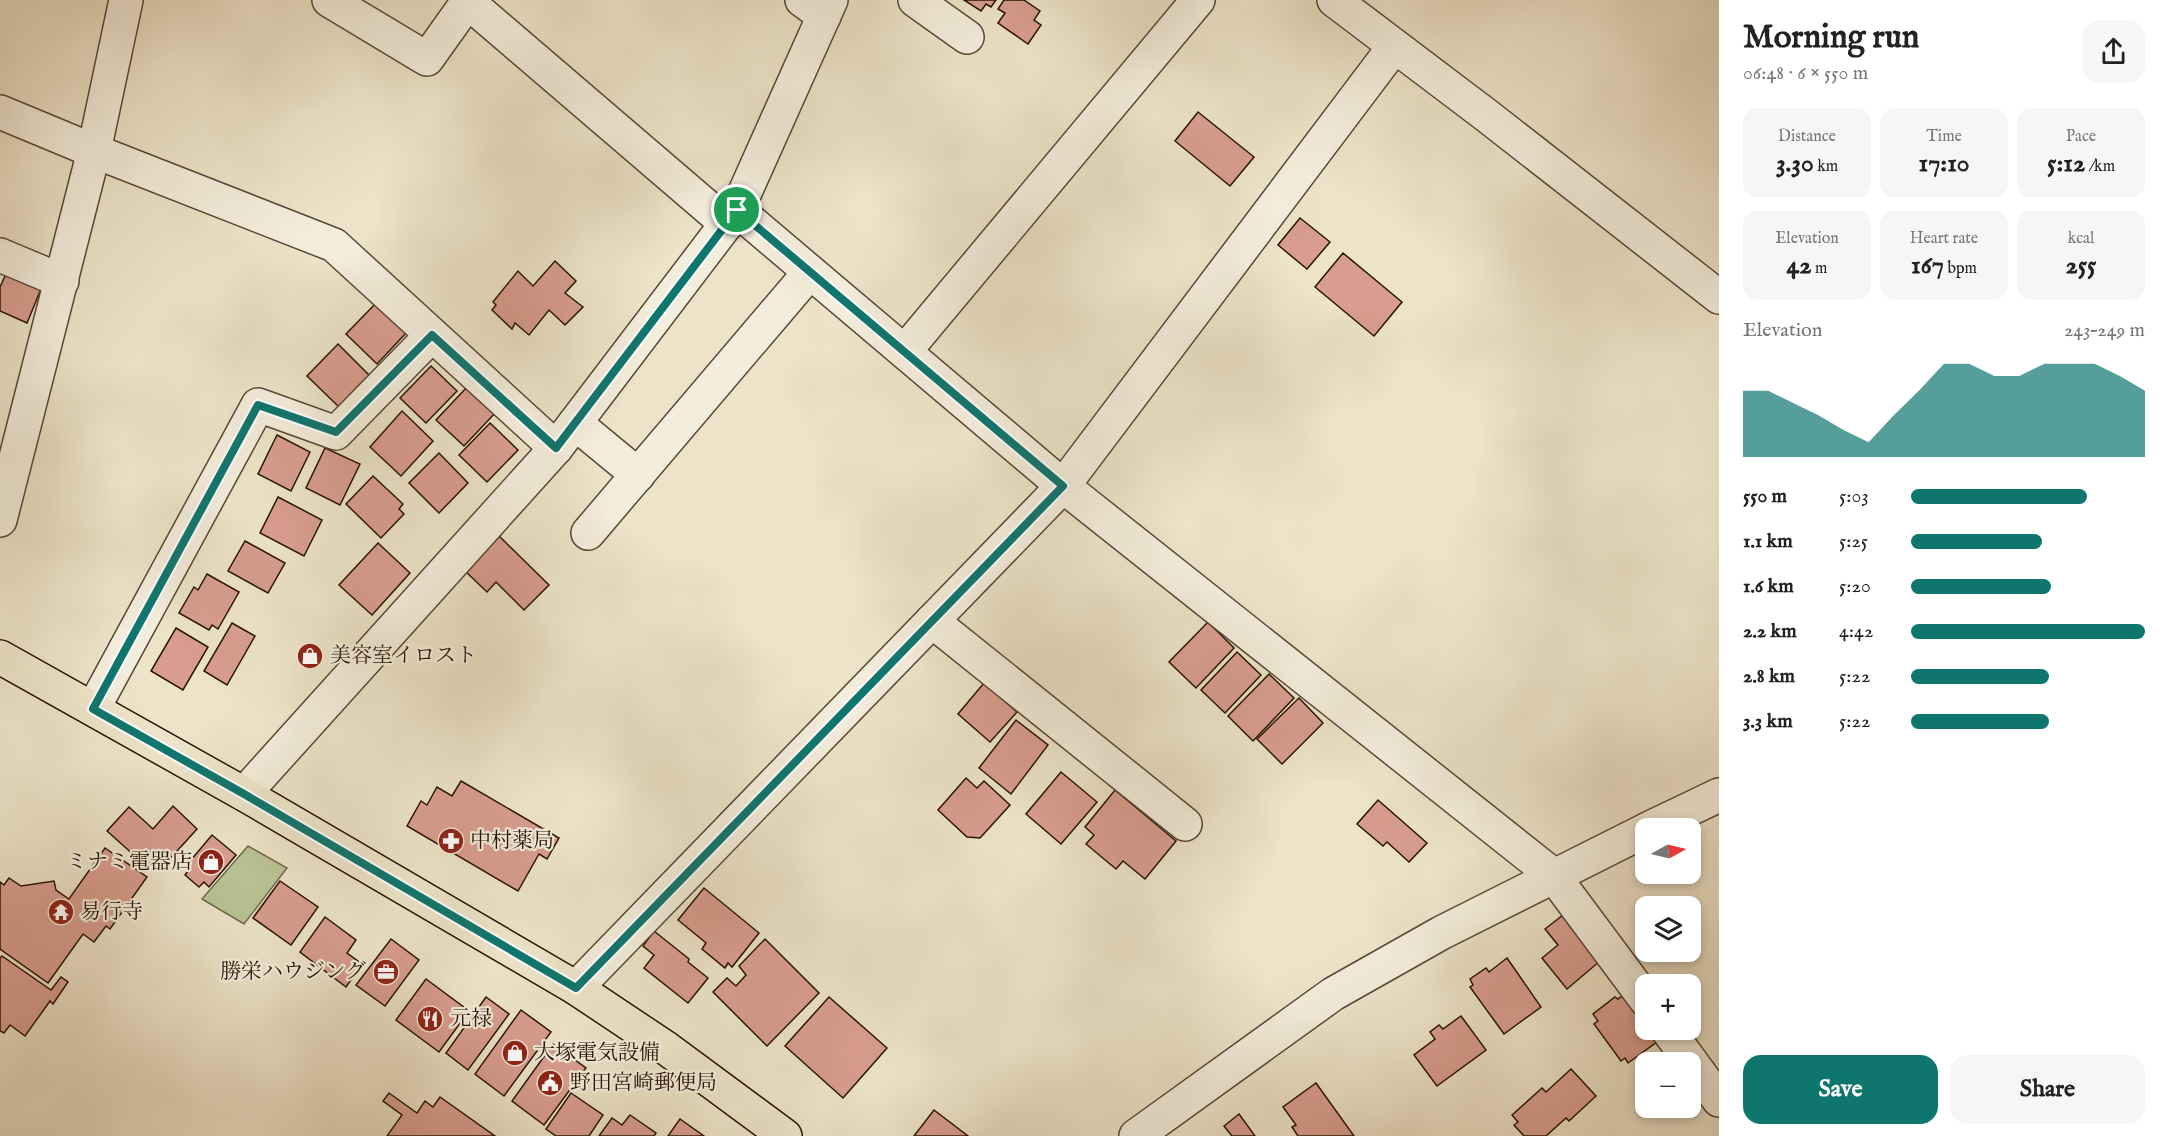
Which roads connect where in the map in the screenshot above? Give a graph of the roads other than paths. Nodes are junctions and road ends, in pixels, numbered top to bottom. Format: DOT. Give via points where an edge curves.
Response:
graph roads {
  1 [pos="126,0"];
  2 [pos="329,0"];
  3 [pos="915,0"];
  4 [pos="1198,0"];
  5 [pos="1334,0"];
  6 [pos="468,1"];
  7 [pos="819,5"];
  8 [pos="967,37"];
  9 [pos="1394,47"];
  10 [pos="0,112"];
  11 [pos="94,152"];
  12 [pos="732,217"];
  13 [pos="0,255"];
  14 [pos="810,272"];
  15 [pos="62,281"];
  16 [pos="1719,297"];
  17 [pos="432,335"];
  18 [pos="905,351"];
  19 [pos="565,436"];
  20 [pos="638,475"];
  21 [pos="1063,486"];
  22 [pos="0,520"];
  23 [pos="588,533"];
  24 [pos="932,621"];
  25 [pos="0,657"];
  26 [pos="93,709"];
  27 [pos="244,794"];
  28 [pos="1719,795"];
  29 [pos="1671,818"];
  30 [pos="1185,824"];
  31 [pos="1635,835"];
  32 [pos="1553,875"];
  33 [pos="1635,985"];
  34 [pos="576,988"];
  35 [pos="1675,1040"];
  36 [pos="1719,1100"];
  37 [pos="785,1136"];
  38 [pos="1136,1136"];
  1 -- 11 [label="street"];
  2 -- 6 [label="street" via="427,59"];
  3 -- 8 [label="street"];
  4 -- 18 [label="street"];
  5 -- 9 [label="street"];
  6 -- 12 [label="street"];
  7 -- 12 [label="street"];
  9 -- 16 [label="street"];
  9 -- 21 [label="street"];
  10 -- 11 [label="street"];
  11 -- 15 [label="street"];
  11 -- 17 [label="street" via="334,245"];
  12 -- 14 [label="street"];
  12 -- 19 [label="street"];
  13 -- 15 [label="street"];
  14 -- 18 [label="street"];
  14 -- 20 [label="street"];
  15 -- 22 [label="street"];
  17 -- 19 [label="street"];
  17 -- 26 [label="street" via="336,432 258,405"];
  18 -- 21 [label="street"];
  19 -- 20 [label="street"];
  19 -- 27 [label="street"];
  20 -- 23 [label="street"];
  21 -- 24 [label="street"];
  21 -- 32 [label="street"];
  24 -- 30 [label="street"];
  24 -- 34 [label="street"];
  25 -- 26 [label="main road"];
  26 -- 27 [label="main road"];
  27 -- 34 [label="main road"];
  28 -- 29 [label="street"];
  31 -- 32 [label="street"];
  32 -- 33 [label="street"];
  32 -- 38 [label="street" via="1333,994"];
  34 -- 37 [label="main road" via="666,1048"];
  35 -- 36 [label="street"];
}
